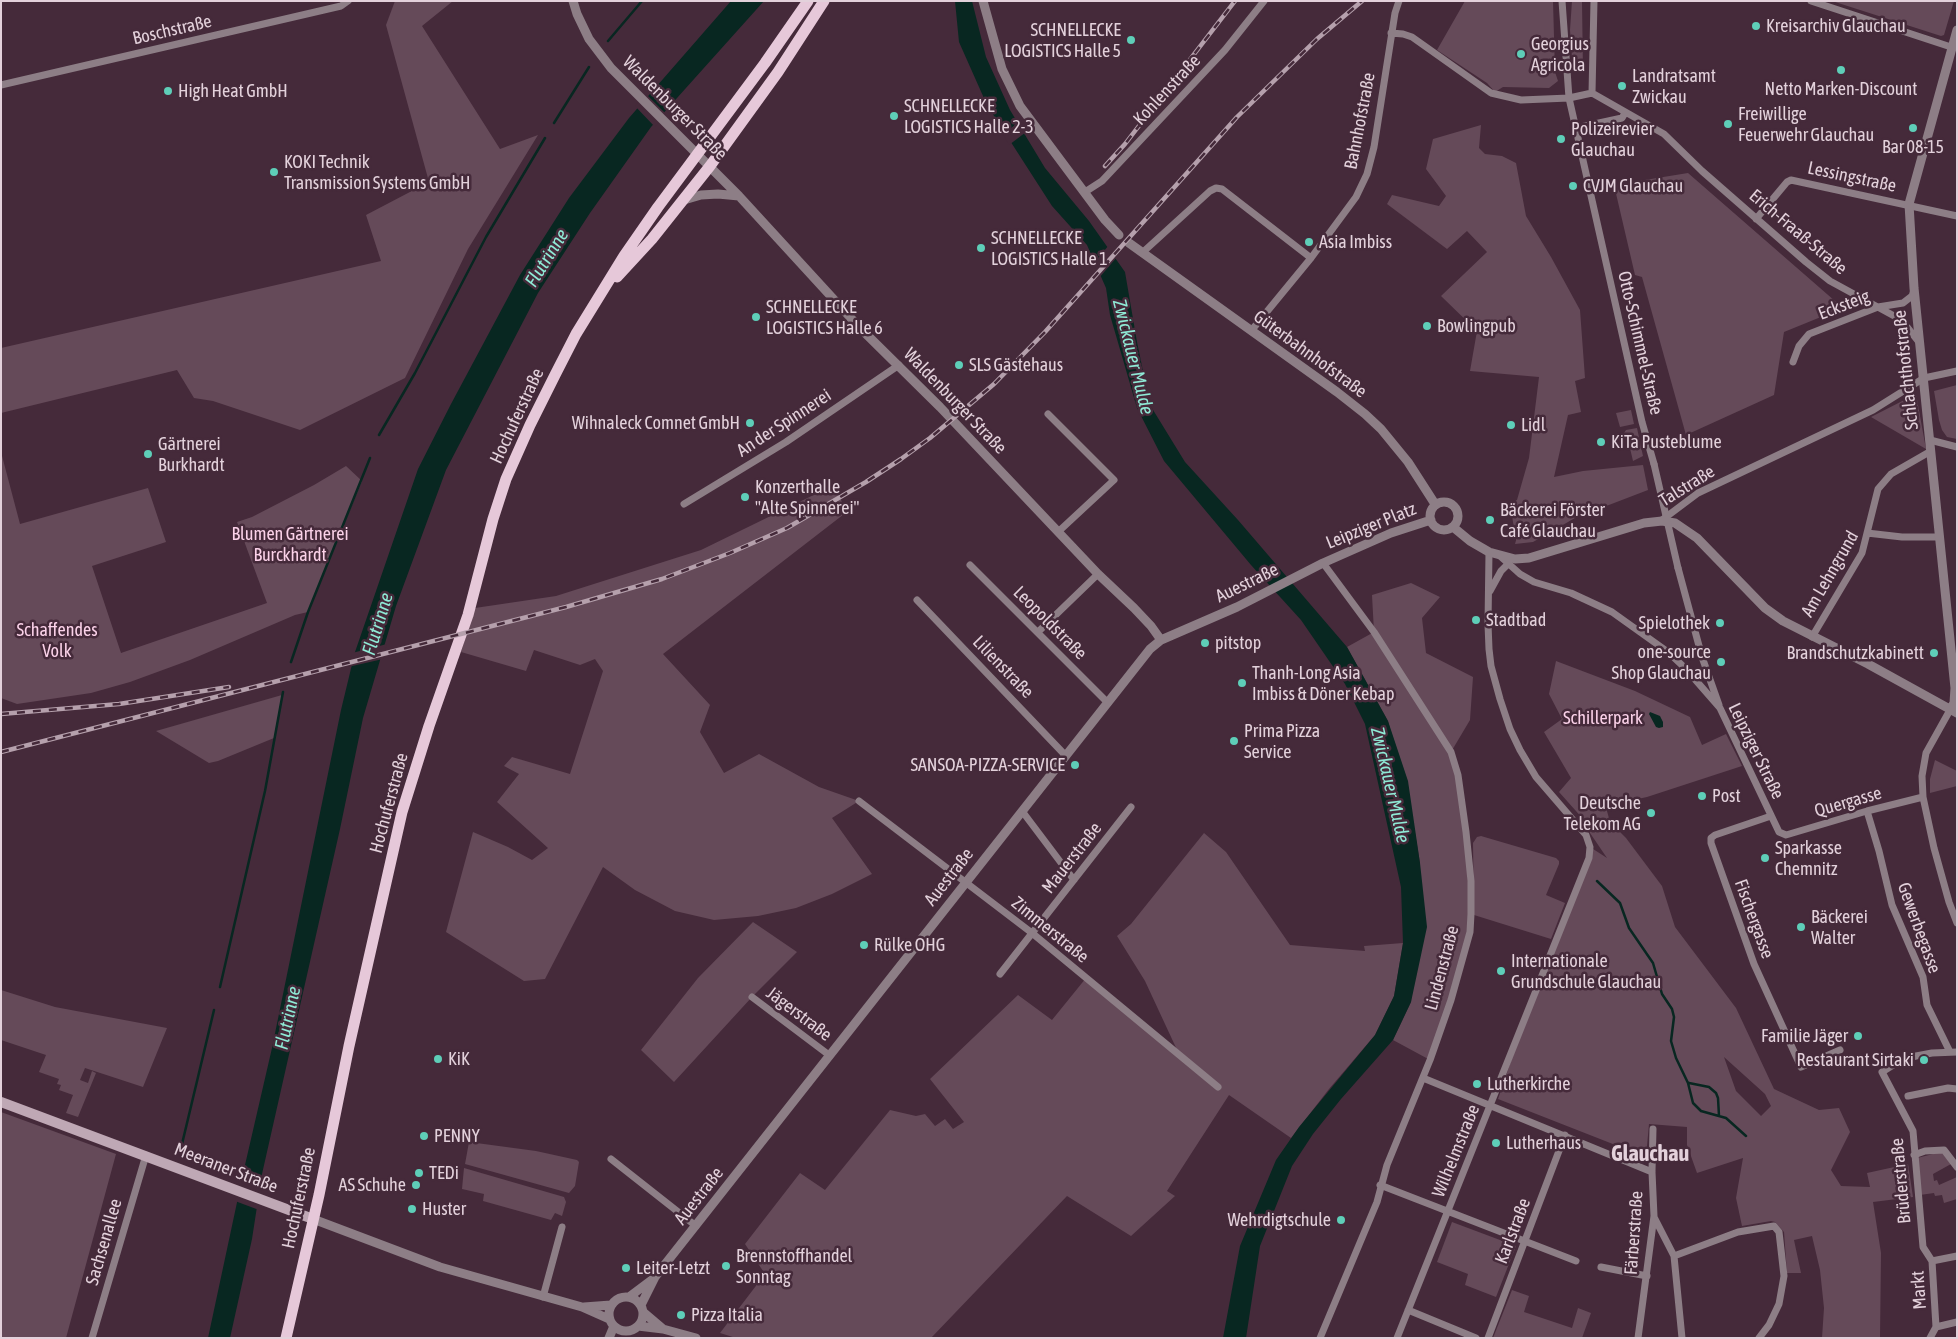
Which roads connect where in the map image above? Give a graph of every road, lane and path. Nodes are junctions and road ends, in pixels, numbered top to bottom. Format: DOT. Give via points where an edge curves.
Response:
graph roads {
  1 [pos="348,1"];
  2 [pos="573,1"];
  3 [pos="808,1"];
  4 [pos="824,1"];
  5 [pos="983,1"];
  6 [pos="1264,1"];
  7 [pos="1399,1"];
  8 [pos="1562,1"];
  9 [pos="1594,1"];
  10 [pos="1811,1"];
  11 [pos="1957,30"];
  12 [pos="1391,33"];
  13 [pos="1951,47"];
  14 [pos="1953,58"];
  15 [pos="1,85"];
  16 [pos="1592,93"];
  17 [pos="1569,98"];
  18 [pos="1625,113"];
  19 [pos="1576,128"];
  20 [pos="698,155"];
  21 [pos="710,166"];
  22 [pos="1085,192"];
  23 [pos="739,196"];
  24 [pos="684,200"];
  25 [pos="1909,204"];
  26 [pos="1957,216"];
  27 [pos="1756,219"];
  28 [pos="1119,235"];
  29 [pos="1129,243"];
  30 [pos="1142,253"];
  31 [pos="1311,258"];
  32 [pos="1914,288"];
  33 [pos="597,300"];
  34 [pos="1878,307"];
  35 [pos="1251,331"];
  36 [pos="1920,343"];
  37 [pos="1793,362"];
  38 [pos="899,365"];
  39 [pos="1957,371"];
  40 [pos="1924,378"];
  41 [pos="1048,414"];
  42 [pos="1930,440"];
  43 [pos="1957,447"];
  44 [pos="1931,451"];
  45 [pos="684,504"];
  46 [pos="1435,504"];
  47 [pos="1430,520"];
  48 [pos="1662,521"];
  49 [pos="1453,527"];
  50 [pos="1058,532"];
  51 [pos="1867,533"];
  52 [pos="1939,537"];
  53 [pos="1489,552"];
  54 [pos="1500,556"];
  55 [pos="1323,563"];
  56 [pos="970,565"];
  57 [pos="1507,565"];
  58 [pos="1098,574"];
  59 [pos="1488,593"];
  60 [pos="917,600"];
  61 [pos="1038,632"];
  62 [pos="1812,637"];
  63 [pos="1161,640"];
  64 [pos="1108,703"];
  65 [pos="1720,708"];
  66 [pos="1953,712"];
  67 [pos="1066,756"];
  68 [pos="1923,797"];
  69 [pos="859,801"];
  70 [pos="1131,807"];
  71 [pos="1022,810"];
  72 [pos="1867,811"];
  73 [pos="1771,816"];
  74 [pos="1782,834"];
  75 [pos="1074,880"];
  76 [pos="965,883"];
  77 [pos="1957,923"];
  78 [pos="1032,933"];
  79 [pos="1000,974"];
  80 [pos="752,997"];
  81 [pos="1840,1050"];
  82 [pos="1954,1052"];
  83 [pos="829,1055"];
  84 [pos="1423,1078"];
  85 [pos="1218,1087"];
  86 [pos="1957,1089"];
  87 [pos="1908,1096"];
  88 [pos="1,1102"];
  89 [pos="1490,1105"];
  90 [pos="1653,1129"];
  91 [pos="1565,1135"];
  92 [pos="146,1155"];
  93 [pos="1914,1155"];
  94 [pos="610,1159"];
  95 [pos="1957,1167"];
  96 [pos="1652,1172"];
  97 [pos="1380,1185"];
  98 [pos="1448,1211"];
  99 [pos="1654,1216"];
  100 [pos="313,1219"];
  101 [pos="562,1226"];
  102 [pos="696,1226"];
  103 [pos="1525,1242"];
  104 [pos="1674,1256"];
  105 [pos="1957,1256"];
  106 [pos="1932,1261"];
  107 [pos="1576,1262"];
  108 [pos="1601,1267"];
  109 [pos="1647,1276"];
  110 [pos="655,1277"];
  111 [pos="543,1297"];
  112 [pos="629,1297"];
  113 [pos="611,1304"];
  114 [pos="582,1307"];
  115 [pos="642,1309"];
  116 [pos="1408,1310"];
  117 [pos="612,1322"];
  118 [pos="1957,1322"];
  119 [pos="638,1326"];
  120 [pos="1936,1327"];
  121 [pos="663,1329"];
  122 [pos="626,1331"];
  123 [pos="92,1338"];
  124 [pos="286,1338"];
  125 [pos="609,1338"];
  126 [pos="619,1338"];
  127 [pos="696,1338"];
  128 [pos="1320,1338"];
  129 [pos="1397,1338"];
  130 [pos="1476,1338"];
  131 [pos="1488,1338"];
  132 [pos="1638,1338"];
  133 [pos="1682,1338"];
  134 [pos="1759,1338"];
  135 [pos="1930,1338"];
  1 -- 15 [label="street, Boschstraße" via="341,6"];
  2 -- 20 [label="street, Waldenburger Straße" via="589,39 611,68"];
  3 -- 20 [label="main road, Hochuferstraße"];
  4 -- 21 [label="main road, Hochuferstraße" via="778,72"];
  5 -- 22 [label="street" via="1002,69 1020,106"];
  6 -- 22 [label="street, Kohlenstraße" via="1225,50 1102,181"];
  7 -- 12 [label="street, Bahnhofstraße"];
  8 -- 17 [label="street, Otto-Schimmel-Straße"];
  9 -- 16 [label="street"];
  10 -- 13 [label="street"];
  11 -- 13 [label="street, Schlachthofstraße"];
  12 -- 17 [label="street" via="1412,37 1491,93 1520,100"];
  12 -- 31 [label="street, Bahnhofstraße" via="1374,147 1366,174 1356,197"];
  13 -- 14 [label="street, Schlachthofstraße"];
  14 -- 25 [label="street, Schlachthofstraße"];
  16 -- 17 [label="street"];
  16 -- 18 [label="street, Erich-Fraaß-Straße"];
  17 -- 19 [label="street, Otto-Schimmel-Straße"];
  18 -- 19 [label="street" via="1622,118"];
  18 -- 27 [label="street, Erich-Fraaß-Straße" via="1664,134"];
  19 -- 65 [label="street, Otto-Schimmel-Straße, bridge" via="1678,568 1702,657"];
  20 -- 21 [label="street, Waldenburger Straße"];
  20 -- 33 [label="main road, Hochuferstraße" via="648,221"];
  21 -- 23 [label="street, Waldenburger Straße"];
  21 -- 24 [label="main road, Hochuferstraße"];
  22 -- 28 [label="street"];
  23 -- 24 [label="street" via="701,195"];
  23 -- 38 [label="street, Waldenburger Straße" via="860,328"];
  24 -- 33 [label="main road, Hochuferstraße"];
  25 -- 26 [label="street, Lessingstraße"];
  25 -- 27 [label="street, Lessingstraße" via="1791,180"];
  25 -- 32 [label="street, Schlachthofstraße"];
  27 -- 34 [label="street, Erich-Fraaß-Straße" via="1830,281"];
  29 -- 30 [label="street, Güterbahnhofstraße"];
  30 -- 31 [label="street" via="1216,188 1222,189"];
  30 -- 35 [label="street, Güterbahnhofstraße"];
  31 -- 35 [label="street, Bahnhofstraße"];
  32 -- 34 [label="street, Ecksteig" via="1912,296 1903,303"];
  32 -- 36 [label="street, Schlachthofstraße"];
  33 -- 100 [label="main road, Hochuferstraße" via="555,375 506,479 468,615 414,771 348,1046"];
  34 -- 36 [label="street, Erich-Fraaß-Straße" via="1896,317"];
  34 -- 37 [label="street, Ecksteig" via="1810,334 1799,346"];
  35 -- 46 [label="street, Güterbahnhofstraße" via="1337,392 1381,429 1408,462"];
  36 -- 40 [label="street, Schlachthofstraße"];
  38 -- 45 [label="street, An der Spinnerei" via="786,442"];
  38 -- 50 [label="street, Waldenburger Straße"];
  39 -- 40 [label="street, Talstraße"];
  40 -- 42 [label="street, Schlachthofstraße"];
  40 -- 48 [label="street, Talstraße" via="1873,410 1698,494"];
  41 -- 50 [label="street" via="1114,480"];
  42 -- 43 [label="street"];
  42 -- 44 [label="street, Schlachthofstraße"];
  44 -- 51 [label="street" via="1883,481 1874,499"];
  44 -- 52 [label="street, Schlachthofstraße"];
  46 -- 47 [label="street, Leipziger Platz" via="1430,511"];
  46 -- 49 [label="street, Leipziger Platz" via="1443,501 1455,506 1459,519"];
  47 -- 49 [label="street, Leipziger Platz" via="1440,530"];
  47 -- 55 [label="street, Leipziger Platz"];
  48 -- 54 [label="street, Talstraße" via="1644,523 1528,558"];
  48 -- 62 [label="street" via="1688,530 1765,608"];
  49 -- 53 [label="street, Talstraße"];
  50 -- 58 [label="street, Waldenburger Straße"];
  51 -- 52 [label="street, Am Lehngrund"];
  51 -- 62 [label="street, Am Lehngrund" via="1862,553"];
  52 -- 66 [label="street, Schlachthofstraße" via="1955,688"];
  53 -- 54 [label="street, Talstraße"];
  53 -- 59 [label="street"];
  54 -- 57 [label="street, Leipziger Straße"];
  55 -- 63 [label="street, Auestraße"];
  55 -- 84 [label="street, Lindenstraße" via="1374,632 1451,752 1458,775 1471,881 1470,932 1451,1000"];
  56 -- 61 [label="street, Leopoldstraße"];
  57 -- 59 [label="street"];
  57 -- 65 [label="street, Leipziger Straße" via="1534,582 1571,593 1612,612 1668,652"];
  58 -- 61 [label="street"];
  58 -- 63 [label="street, Waldenburger Straße" via="1134,608"];
  59 -- 89 [label="street, Wilhelmstraße" via="1491,666 1510,728 1536,777 1586,835 1590,847 1589,858"];
  60 -- 67 [label="street, Lilienstraße"];
  61 -- 64 [label="street, Leopoldstraße"];
  62 -- 66 [label="street"];
  63 -- 64 [label="street, Auestraße" via="1150,649"];
  64 -- 67 [label="street, Auestraße"];
  65 -- 73 [label="street, Leipziger Straße"];
  66 -- 68 [label="street" via="1926,753"];
  67 -- 71 [label="street, Auestraße"];
  68 -- 72 [label="street, Quergasse"];
  68 -- 77 [label="street"];
  69 -- 76 [label="street, Zimmerstraße"];
  70 -- 75 [label="street, Mauerstraße"];
  71 -- 75 [label="street"];
  71 -- 76 [label="street, Auestraße"];
  72 -- 74 [label="street, Quergasse"];
  72 -- 82 [label="street, Gewerbegasse" via="1892,905 1923,977 1927,1005"];
  73 -- 74 [label="street, Leipziger Straße"];
  73 -- 81 [label="street, Fischergasse" via="1715,835 1710,843 1754,964 1801,1067"];
  75 -- 78 [label="street, Mauerstraße"];
  76 -- 78 [label="street, Zimmerstraße"];
  76 -- 83 [label="street, Auestraße"];
  78 -- 79 [label="street, Mauerstraße"];
  78 -- 85 [label="street, Zimmerstraße"];
  80 -- 83 [label="street, Jägerstraße"];
  82 -- 93 [label="street, Brüderstraße" via="1916,1056 1882,1072 1913,1130"];
  83 -- 102 [label="street, Auestraße"];
  84 -- 89 [label="street"];
  84 -- 97 [label="street, Lindenstraße"];
  86 -- 87 [label="street"];
  88 -- 92 [label="main road, Meeraner Straße"];
  89 -- 91 [label="street"];
  89 -- 98 [label="street, Wilhelmstraße"];
  90 -- 96 [label="street, Färberstraße"];
  91 -- 96 [label="street"];
  91 -- 103 [label="street, Karlstraße"];
  92 -- 100 [label="main road, Meeraner Straße"];
  92 -- 123 [label="street, Sachsenallee"];
  93 -- 95 [label="street" via="1944,1150"];
  93 -- 106 [label="street, Brüderstraße" via="1923,1247"];
  94 -- 102 [label="street"];
  96 -- 99 [label="street, Färberstraße"];
  97 -- 98 [label="street"];
  97 -- 128 [label="street, Lindenstraße" via="1377,1202"];
  98 -- 103 [label="street"];
  98 -- 116 [label="street, Wilhelmstraße"];
  99 -- 104 [label="street"];
  99 -- 109 [label="street, Färberstraße"];
  100 -- 111 [label="street, Meeraner Straße" via="440,1267"];
  100 -- 124 [label="main road, Hochuferstraße"];
  101 -- 111 [label="street"];
  102 -- 110 [label="street, Auestraße"];
  103 -- 107 [label="street"];
  103 -- 131 [label="street, Karlstraße"];
  104 -- 133 [label="street"];
  104 -- 134 [label="street" via="1738,1232 1774,1226 1779,1232 1784,1276 1779,1304"];
  105 -- 106 [label="street"];
  106 -- 120 [label="street, Markt"];
  108 -- 109 [label="street"];
  109 -- 132 [label="street, Färberstraße"];
  110 -- 112 [label="street, Auestraße"];
  110 -- 115 [label="street, Auestraße"];
  111 -- 114 [label="street, Meeraner Straße"];
  112 -- 113 [label="street"];
  112 -- 115 [label="street" via="634,1298"];
  113 -- 114 [label="street, Meeraner Straße"];
  113 -- 117 [label="street"];
  114 -- 117 [label="street, Meeraner Straße"];
  115 -- 119 [label="street"];
  115 -- 121 [label="street"];
  116 -- 129 [label="street, Wilhelmstraße"];
  116 -- 130 [label="street"];
  117 -- 122 [label="street"];
  117 -- 125 [label="street"];
  118 -- 120 [label="street, Markt"];
  119 -- 121 [label="street"];
  119 -- 122 [label="street"];
  120 -- 135 [label="street"];
  121 -- 127 [label="street"];
  122 -- 126 [label="street"];
}
